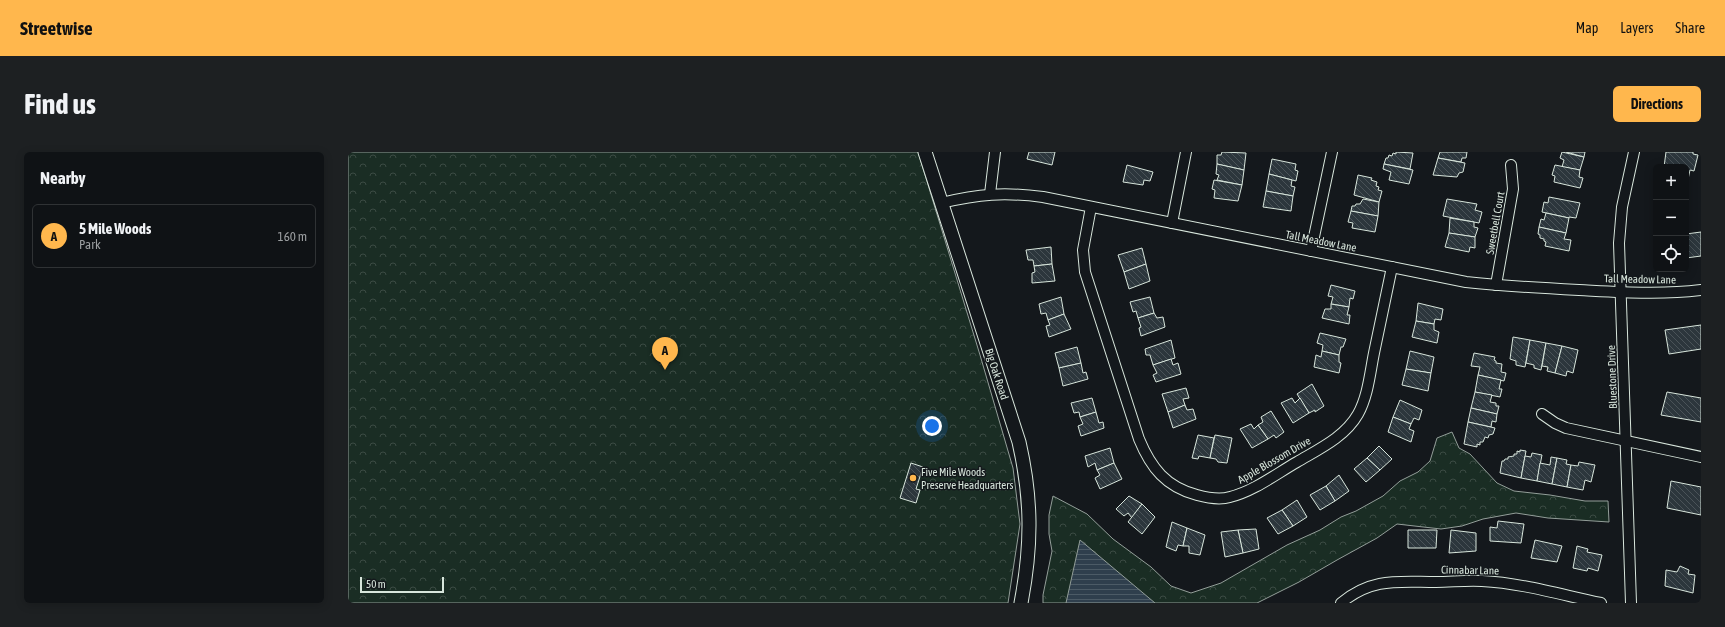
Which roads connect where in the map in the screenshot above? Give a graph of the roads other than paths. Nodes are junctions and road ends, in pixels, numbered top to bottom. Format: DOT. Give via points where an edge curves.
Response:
graph roads {
  1 [pos="925,152"];
  2 [pos="995,152"];
  3 [pos="1186,152"];
  4 [pos="1332,152"];
  5 [pos="1634,152"];
  6 [pos="1511,164"];
  7 [pos="990,194"];
  8 [pos="941,203"];
  9 [pos="1091,207"];
  10 [pos="1172,223"];
  11 [pos="1311,251"];
  12 [pos="1392,267"];
  13 [pos="1496,285"];
  14 [pos="1701,290"];
  15 [pos="1621,292"];
  16 [pos="1542,414"];
  17 [pos="1626,442"];
  18 [pos="1701,457"];
  19 [pos="1021,603"];
  20 [pos="1341,603"];
  21 [pos="1601,603"];
  22 [pos="1631,603"];
  1 -- 8 [label="street, Big Oak Road"];
  2 -- 7 [label="street"];
  3 -- 10 [label="street"];
  4 -- 11 [label="street"];
  5 -- 15 [label="street, Bluestone Drive" via="1622,207 1619,243"];
  6 -- 13 [label="street, Sweetbell Court" via="1513,188"];
  7 -- 8 [label="street, Tall Meadow Lane"];
  7 -- 9 [label="street, Tall Meadow Lane" via="1015,193"];
  8 -- 19 [label="street, Big Oak Road" via="1019,442 1024,467 1029,502 1029,542"];
  9 -- 10 [label="street, Tall Meadow Lane"];
  9 -- 12 [label="street, Apple Blossom Drive" via="1083,250 1085,272 1139,440 1146,456 1164,479 1184,491 1206,498 1230,497 1249,490 1317,450 1348,427 1357,415 1366,392"];
  10 -- 11 [label="street, Tall Meadow Lane"];
  11 -- 12 [label="street, Tall Meadow Lane"];
  12 -- 13 [label="street, Tall Meadow Lane" via="1466,282"];
  13 -- 15 [label="street, Tall Meadow Lane"];
  14 -- 15 [label="street, Tall Meadow Lane" via="1664,293"];
  15 -- 17 [label="street, Bluestone Drive"];
  16 -- 17 [label="street" via="1566,428"];
  17 -- 18 [label="street"];
  17 -- 22 [label="street, Bluestone Drive"];
  20 -- 21 [label="street, Cinnabar Lane" via="1365,587 1404,580 1511,584"];
}
